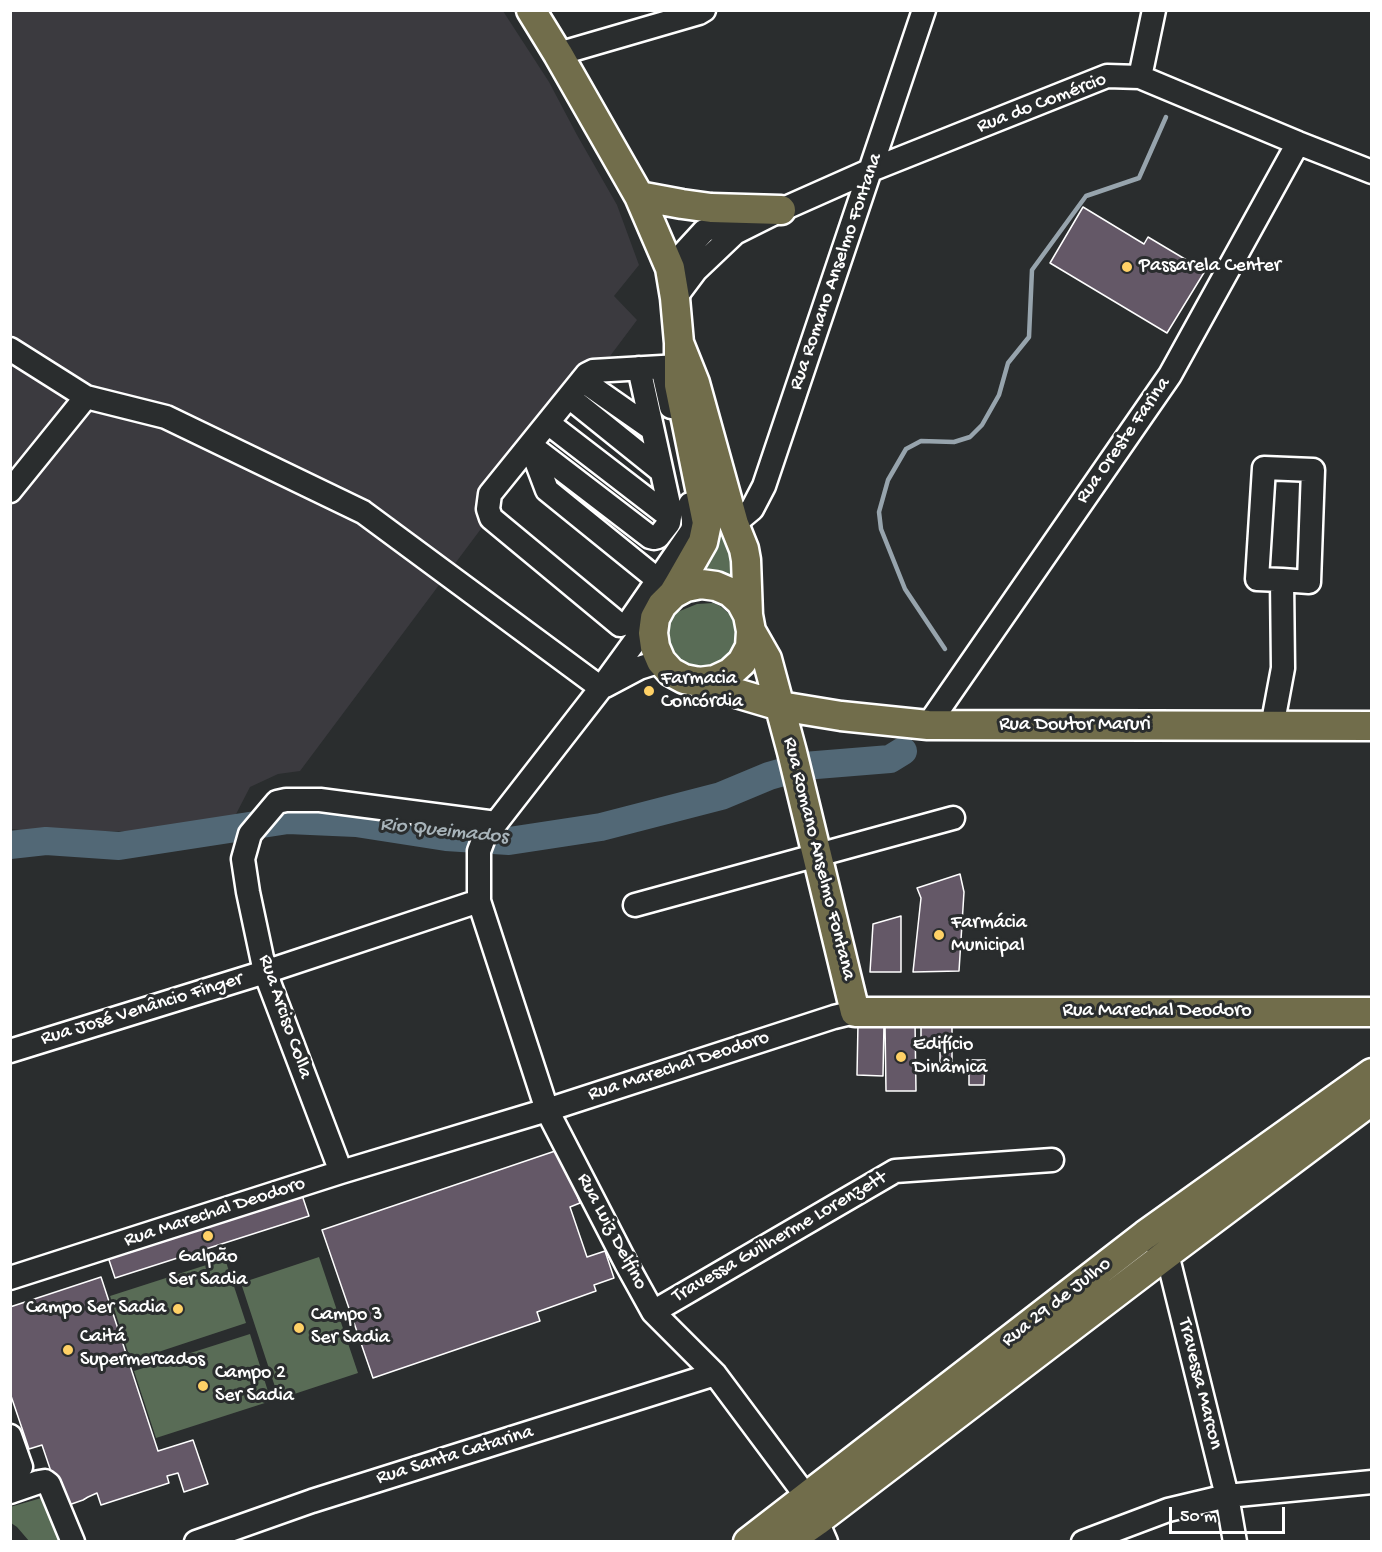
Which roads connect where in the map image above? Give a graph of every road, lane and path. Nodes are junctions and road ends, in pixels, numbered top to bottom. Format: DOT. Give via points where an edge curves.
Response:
graph roads {
  1 [pos="531,10"];
  2 [pos="924,10"];
  3 [pos="1154,10"];
  4 [pos="700,11"];
  5 [pos="558,54"];
  6 [pos="1140,77"];
  7 [pos="1298,143"];
  8 [pos="871,170"];
  9 [pos="1371,172"];
  10 [pos="639,196"];
  11 [pos="781,210"];
  12 [pos="670,268"];
  13 [pos="675,298"];
  14 [pos="10,349"];
  15 [pos="673,358"];
  16 [pos="639,368"];
  17 [pos="575,388"];
  18 [pos="86,397"];
  19 [pos="548,423"];
  20 [pos="652,429"];
  21 [pos="530,445"];
  22 [pos="661,471"];
  23 [pos="10,491"];
  24 [pos="670,518"];
  25 [pos="721,523"];
  26 [pos="1282,580"];
  27 [pos="664,593"];
  28 [pos="750,623"];
  29 [pos="661,661"];
  30 [pos="699,682"];
  31 [pos="601,688"];
  32 [pos="780,706"];
  33 [pos="928,725"];
  34 [pos="1371,726"];
  35 [pos="1272,727"];
  36 [pos="953,818"];
  37 [pos="487,837"];
  38 [pos="818,855"];
  39 [pos="479,901"];
  40 [pos="635,904"];
  41 [pos="265,972"];
  42 [pos="855,1012"];
  43 [pos="1371,1012"];
  44 [pos="10,1051"];
  45 [pos="1371,1073"];
  46 [pos="1371,1100"];
  47 [pos="546,1110"];
  48 [pos="1052,1160"];
  49 [pos="341,1172"];
  50 [pos="1145,1235"];
  51 [pos="1167,1254"];
  52 [pos="10,1278"];
  53 [pos="653,1312"];
  54 [pos="715,1374"];
  55 [pos="10,1436"];
  56 [pos="10,1470"];
  57 [pos="1371,1482"];
  58 [pos="10,1492"];
  59 [pos="1227,1496"];
  60 [pos="816,1520"];
  61 [pos="203,1541"];
  62 [pos="73,1542"];
  63 [pos="748,1542"];
  64 [pos="787,1542"];
  65 [pos="1083,1542"];
  66 [pos="1234,1542"];
  1 -- 5 [label="main road"];
  2 -- 8 [label="street, Rua Romano Anselmo Fontana"];
  3 -- 6 [label="street"];
  4 -- 5 [label="street"];
  5 -- 10 [label="main road"];
  6 -- 7 [label="street, Rua do Comércio"];
  6 -- 8 [label="street, Rua do Comércio" via="1107,76"];
  7 -- 9 [label="street, Rua do Comércio"];
  7 -- 33 [label="street, Rua Oreste Farina" via="1170,375"];
  8 -- 11 [label="street, Rua do Comércio"];
  8 -- 25 [label="street, Rua Romano Anselmo Fontana" via="764,486 752,509"];
  10 -- 11 [label="main road" via="711,208"];
  10 -- 12 [label="main road"];
  11 -- 12 [label="street" via="738,216 704,231"];
  11 -- 13 [label="street" via="735,233 696,270"];
  12 -- 13 [label="main road"];
  13 -- 15 [label="main road"];
  14 -- 18 [label="street"];
  15 -- 16 [label="street"];
  15 -- 25 [label="main road"];
  15 -- 27 [label="street" via="693,527"];
  16 -- 17 [label="street" via="593,371"];
  16 -- 20 [label="street"];
  17 -- 19 [label="street"];
  17 -- 20 [label="street"];
  17 -- 22 [label="street"];
  18 -- 23 [label="street"];
  18 -- 31 [label="street" via="166,417 363,512"];
  19 -- 21 [label="street"];
  19 -- 24 [label="street"];
  20 -- 22 [label="street"];
  21 -- 24 [label="street" via="650,537 658,537"];
  21 -- 27 [label="street" via="547,490"];
  21 -- 27 [label="street" via="490,494 491,518 620,625"];
  22 -- 24 [label="street"];
  25 -- 27 [label="main road"];
  25 -- 28 [label="main road" via="744,549"];
  26 -- 26 [label="street" via="1309,582 1313,470 1264,468 1257,579"];
  26 -- 35 [label="street" via="1283,668"];
  27 -- 28 [label="main road" via="701,584 716,586 741,602"];
  27 -- 29 [label="main road" via="653,633"];
  27 -- 31 [label="street"];
  28 -- 30 [label="main road" via="750,647 742,662 730,674"];
  28 -- 32 [label="main road"];
  29 -- 30 [label="main road" via="684,679"];
  29 -- 31 [label="street"];
  30 -- 32 [label="main road, Rua Doutor Maruri"];
  31 -- 37 [label="street"];
  32 -- 33 [label="main road, Rua Doutor Maruri"];
  32 -- 38 [label="main road, Rua Romano Anselmo Fontana"];
  33 -- 35 [label="main road, Rua Doutor Maruri"];
  34 -- 35 [label="main road, Rua Doutor Maruri"];
  36 -- 38 [label="street"];
  37 -- 39 [label="street, Rua Luiz Delfino"];
  37 -- 41 [label="street, Rua Arciso Colla" via="320,800 277,802 250,834 243,859"];
  38 -- 40 [label="street"];
  38 -- 42 [label="main road, Rua Romano Anselmo Fontana"];
  39 -- 41 [label="street, Rua José Venâncio Finger"];
  39 -- 47 [label="street, Rua Luiz Delfino"];
  41 -- 44 [label="street, Rua José Venâncio Finger"];
  41 -- 49 [label="street, Rua Arciso Colla"];
  42 -- 43 [label="main road, Rua Marechal Deodoro"];
  42 -- 47 [label="street, Rua Marechal Deodoro"];
  45 -- 50 [label="main road, Rua 29 de Julho"];
  46 -- 51 [label="main road, Rua 29 de Julho"];
  47 -- 49 [label="street, Rua Marechal Deodoro"];
  47 -- 53 [label="street, Rua Luiz Delfino"];
  48 -- 53 [label="street, Travessa Guilherme Lorenzett" via="895,1172"];
  49 -- 52 [label="street, Rua Marechal Deodoro"];
  50 -- 51 [label="street"];
  50 -- 60 [label="main road, Rua 29 de Julho"];
  51 -- 59 [label="street, Travessa Marcon"];
  51 -- 60 [label="main road, Rua 29 de Julho"];
  53 -- 54 [label="street, Rua Luiz Delfino"];
  54 -- 60 [label="street, Rua Luiz Delfino"];
  54 -- 61 [label="street, Rua Santa Catarina" via="312,1501"];
  55 -- 56 [label="street" via="21,1467"];
  57 -- 59 [label="street"];
  58 -- 62 [label="street" via="39,1482 49,1484"];
  59 -- 65 [label="street" via="1168,1510"];
  59 -- 66 [label="street, Travessa Marcon"];
  60 -- 63 [label="main road, Rua 29 de Julho"];
  60 -- 64 [label="main road, Rua 29 de Julho"];
}
